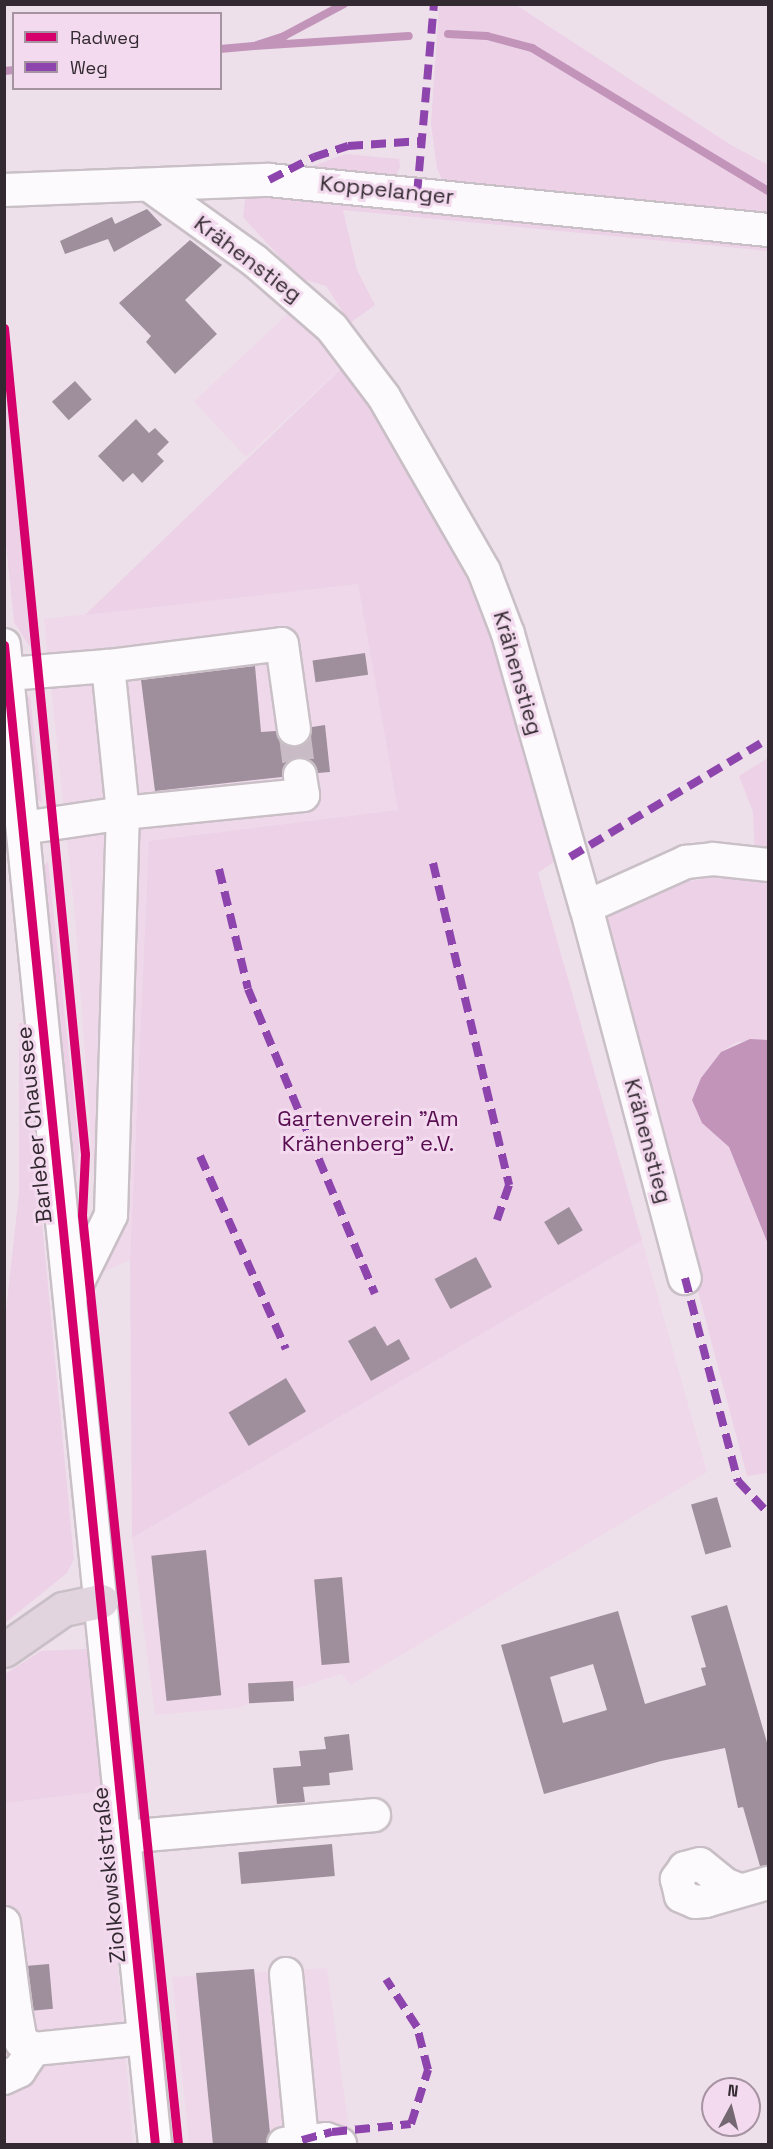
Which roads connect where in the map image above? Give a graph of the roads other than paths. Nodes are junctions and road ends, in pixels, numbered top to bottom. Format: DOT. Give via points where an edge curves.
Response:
graph roads {
  1 [pos="148,185"];
  2 [pos="4,190"];
  3 [pos="768,230"];
  4 [pos="6,660"];
  5 [pos="108,666"];
  6 [pos="294,729"];
  7 [pos="300,775"];
  8 [pos="123,813"];
  9 [pos="23,828"];
  10 [pos="768,865"];
  11 [pos="586,907"];
  12 [pos="685,1278"];
  13 [pos="71,1295"];
  14 [pos="101,1601"];
  15 [pos="4,1650"];
  16 [pos="374,1815"];
  17 [pos="124,1837"];
  18 [pos="4,1923"];
  19 [pos="286,1974"];
  20 [pos="10,2009"];
  21 [pos="144,2038"];
  22 [pos="34,2049"];
  23 [pos="4,2078"];
  24 [pos="293,2142"];
  25 [pos="155,2145"];
  26 [pos="340,2145"];
  1 -- 2 [label="street, Koppelanger"];
  1 -- 3 [label="street, Koppelanger" via="231,180 301,182"];
  1 -- 11 [label="street, Krähenstieg" via="316,311 358,357 390,406 492,589"];
  4 -- 5 [label="street"];
  4 -- 9 [label="street, Barleber Chaussee"];
  5 -- 6 [label="street" via="282,644"];
  5 -- 8 [label="street"];
  7 -- 8 [label="street" via="303,795"];
  8 -- 9 [label="street"];
  8 -- 13 [label="street" via="111,1215"];
  9 -- 13 [label="street, Barleber Chaussee"];
  10 -- 11 [label="street" via="713,859 686,862"];
  11 -- 12 [label="street, Krähenstieg"];
  13 -- 14 [label="street, Barleber Chaussee"];
  14 -- 15 [label="highway" via="63,1609"];
  14 -- 17 [label="street, Ziolkowskistraße"];
  16 -- 17 [label="street"];
  17 -- 21 [label="street, Ziolkowskistraße"];
  18 -- 20 [label="street"];
  19 -- 24 [label="street"];
  20 -- 22 [label="street" via="21,2041"];
  21 -- 22 [label="street"];
  21 -- 25 [label="street, Ziolkowskistraße"];
  22 -- 23 [label="street" via="20,2072"];
  24 -- 26 [label="street" via="326,2139"];
}
